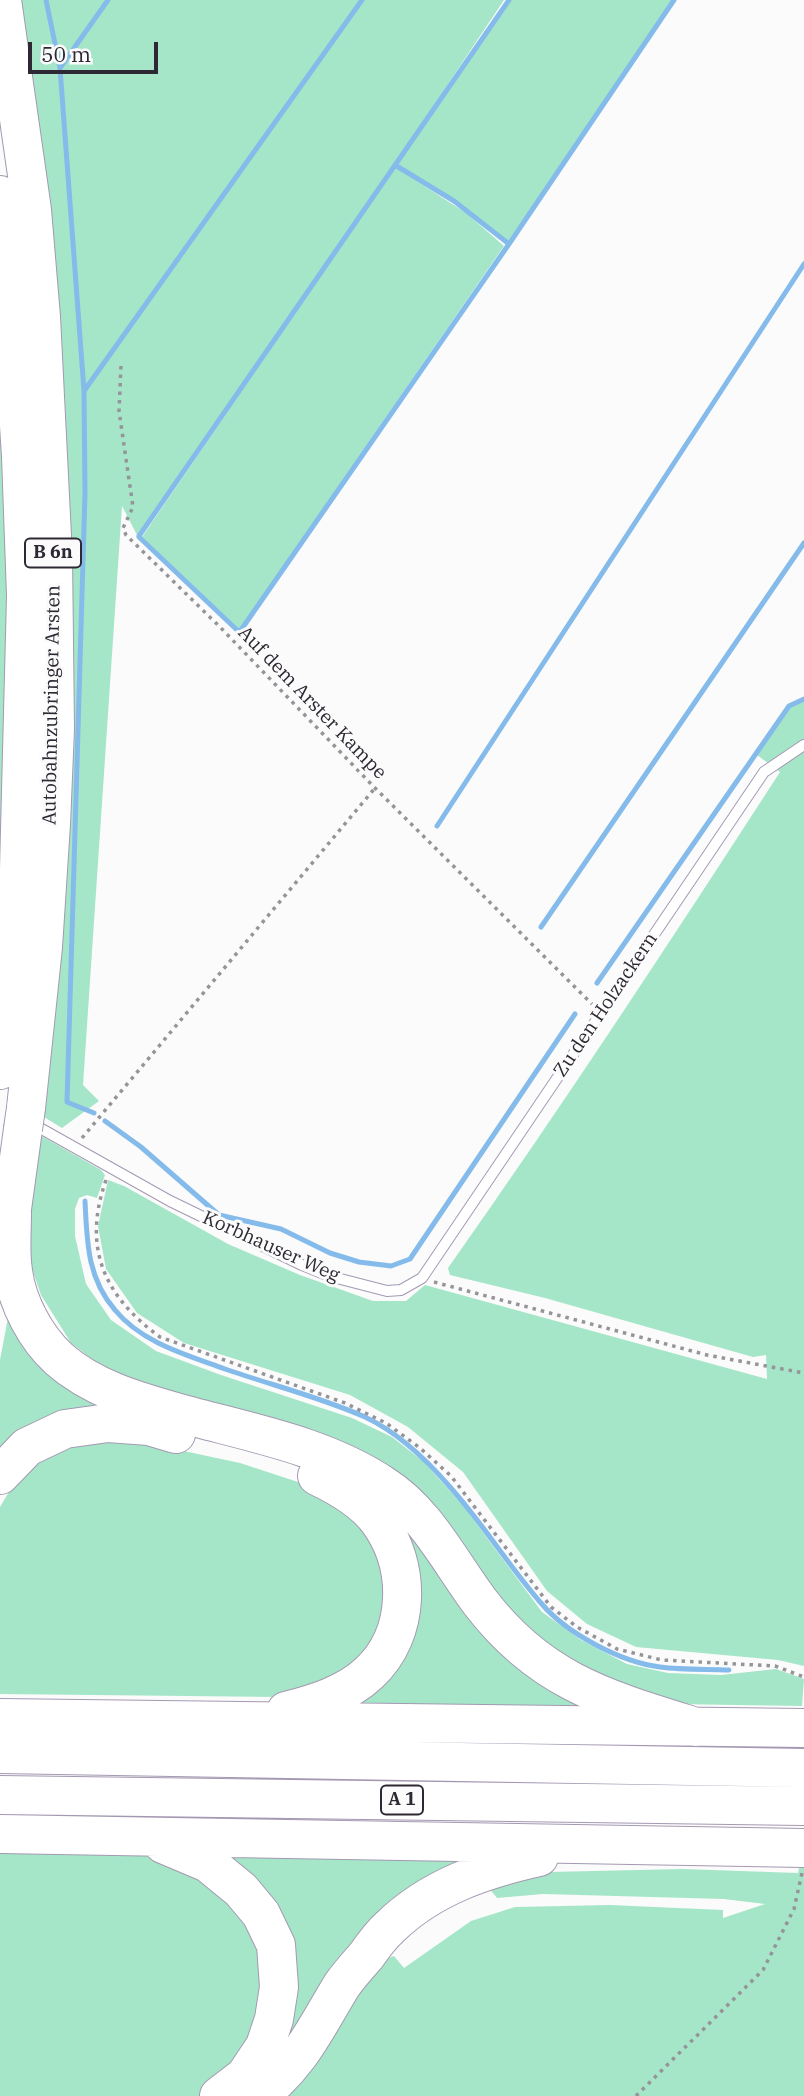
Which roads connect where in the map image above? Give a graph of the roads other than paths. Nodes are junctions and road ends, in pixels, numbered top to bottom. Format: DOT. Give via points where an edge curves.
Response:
graph roads {
  1 [pos="2,0"];
  2 [pos="0,195"];
  3 [pos="804,745"];
  4 [pos="0,1070"];
  5 [pos="20,1117"];
  6 [pos="12,1213"];
  7 [pos="422,1278"];
  8 [pos="0,1284"];
  9 [pos="0,1475"];
  10 [pos="0,1718"];
  11 [pos="247,1720"];
  12 [pos="696,1727"];
  13 [pos="804,1728"];
  14 [pos="0,1754"];
  15 [pos="804,1768"];
  16 [pos="0,1795"];
  17 [pos="804,1806"];
  18 [pos="0,1835"];
  19 [pos="145,1836"];
  20 [pos="595,1844"];
  21 [pos="803,1858"];
  22 [pos="219,2096"];
  23 [pos="258,2096"];
  1 -- 5 [label="highway, Autobahnzubringer Arsten / B 6n" via="32,210 53,556 51,824 43,947"];
  2 -- 4 [label="highway, Autobahnzubringer Arsten / B 6n" via="13,327 26,596 19,869"];
  3 -- 7 [label="lane, Zu den Holzackern" via="764,772"];
  5 -- 6 [label="highway, Autobahnzubringer Arsten / B 6n"];
  5 -- 7 [label="lane, Korbhauser Weg" via="223,1228 329,1276 387,1291 401,1290"];
  6 -- 8 [label="highway, Autobahnzubringer Arsten / B 6n"];
  6 -- 12 [label="highway" via="13,1272 28,1316 58,1358 80,1375 148,1404 327,1456 384,1485 411,1507 481,1602 523,1649 591,1692"];
  9 -- 11 [label="highway" via="27,1447 65,1429 108,1423 149,1426 288,1465 357,1499 378,1520 390,1541 403,1587 397,1628 382,1659 368,1675 329,1697"];
  10 -- 11 [label="highway"];
  11 -- 12 [label="highway"];
  12 -- 13 [label="highway"];
  14 -- 15 [label="highway, A 1"];
  16 -- 17 [label="highway, A 1"];
  18 -- 19 [label="highway"];
  19 -- 20 [label="highway"];
  19 -- 22 [label="highway" via="208,1863 233,1883 261,1914 276,1945 279,1987 265,2046 245,2076"];
  20 -- 21 [label="highway"];
  20 -- 23 [label="highway" via="501,1866 425,1900 389,1927 344,1983 307,2046 277,2082"];
}
